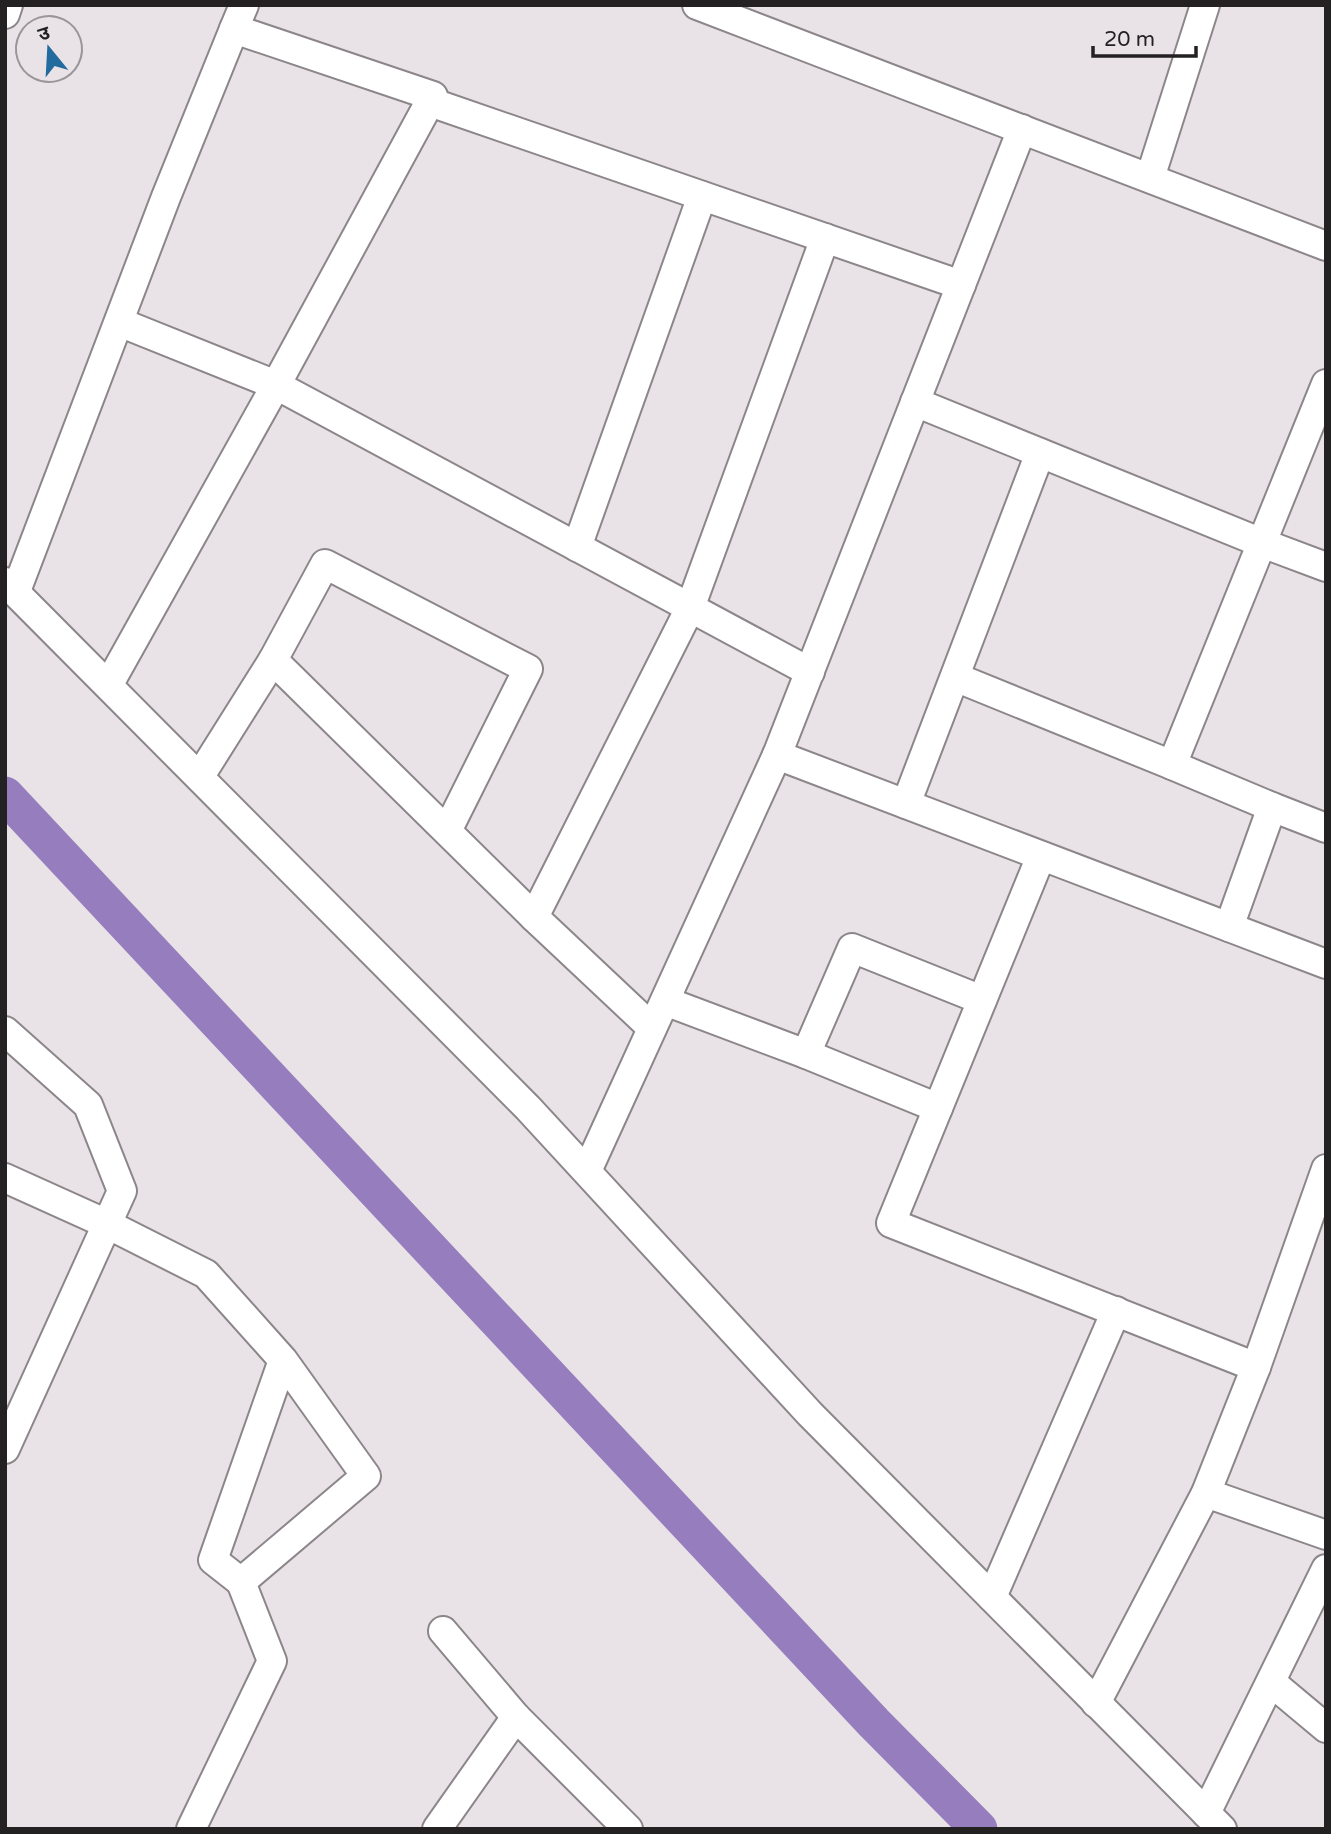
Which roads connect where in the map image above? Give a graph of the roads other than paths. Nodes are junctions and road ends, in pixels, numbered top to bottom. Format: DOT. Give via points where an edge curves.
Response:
graph roads {
  1 [pos="8,5"];
  2 [pos="697,5"];
  3 [pos="1205,5"];
  4 [pos="5,14"];
  5 [pos="239,17"];
  6 [pos="430,102"];
  7 [pos="1022,129"];
  8 [pos="1150,178"];
  9 [pos="702,196"];
  10 [pos="825,238"];
  11 [pos="1326,246"];
  12 [pos="961,285"];
  13 [pos="119,322"];
  14 [pos="1326,384"];
  15 [pos="276,385"];
  16 [pos="915,402"];
  17 [pos="1040,453"];
  18 [pos="1262,543"];
  19 [pos="577,547"];
  20 [pos="1326,567"];
  21 [pos="11,587"];
  22 [pos="691,608"];
  23 [pos="273,660"];
  24 [pos="810,672"];
  25 [pos="955,677"];
  26 [pos="108,684"];
  27 [pos="777,754"];
  28 [pos="1172,765"];
  29 [pos="200,776"];
  30 [pos="906,804"];
  31 [pos="1272,807"];
  32 [pos="1326,828"];
  33 [pos="447,831"];
  34 [pos="1041,856"];
  35 [pos="534,917"];
  36 [pos="1228,927"];
  37 [pos="1326,964"];
  38 [pos="982,1000"];
  39 [pos="664,1001"];
  40 [pos="652,1028"];
  41 [pos="5,1031"];
  42 [pos="806,1054"];
  43 [pos="938,1108"];
  44 [pos="1326,1168"];
  45 [pos="587,1171"];
  46 [pos="5,1178"];
  47 [pos="107,1224"];
  48 [pos="1116,1311"];
  49 [pos="283,1360"];
  50 [pos="1256,1367"];
  51 [pos="8,1435"];
  52 [pos="1206,1493"];
  53 [pos="1326,1535"];
  54 [pos="1326,1569"];
  55 [pos="241,1582"];
  56 [pos="992,1597"];
  57 [pos="443,1631"];
  58 [pos="1270,1682"];
  59 [pos="1096,1703"];
  60 [pos="516,1717"];
  61 [pos="1326,1728"];
  62 [pos="1214,1821"];
  63 [pos="191,1829"];
  64 [pos="437,1829"];
  65 [pos="628,1829"];
  1 -- 4 [label="street"];
  2 -- 7 [label="street"];
  3 -- 8 [label="street"];
  5 -- 6 [label="street" via="433,96"];
  5 -- 13 [label="street"];
  6 -- 9 [label="street"];
  6 -- 15 [label="street"];
  7 -- 8 [label="street"];
  7 -- 12 [label="street"];
  8 -- 11 [label="street"];
  9 -- 10 [label="street"];
  9 -- 19 [label="street"];
  10 -- 12 [label="street"];
  10 -- 22 [label="street"];
  12 -- 16 [label="street"];
  13 -- 15 [label="street"];
  13 -- 21 [label="street"];
  14 -- 18 [label="street"];
  15 -- 19 [label="street"];
  15 -- 26 [label="street"];
  16 -- 17 [label="street"];
  16 -- 24 [label="street"];
  17 -- 18 [label="street"];
  17 -- 25 [label="street"];
  18 -- 20 [label="street"];
  18 -- 28 [label="street"];
  19 -- 22 [label="street"];
  21 -- 26 [label="street"];
  22 -- 24 [label="street"];
  22 -- 35 [label="street"];
  23 -- 29 [label="street"];
  23 -- 33 [label="street"];
  23 -- 33 [label="street" via="325,564 528,669"];
  24 -- 27 [label="street"];
  25 -- 28 [label="street"];
  25 -- 30 [label="street"];
  26 -- 29 [label="street"];
  27 -- 30 [label="street"];
  27 -- 39 [label="street"];
  28 -- 31 [label="street"];
  29 -- 45 [label="street"];
  30 -- 34 [label="street"];
  31 -- 32 [label="street"];
  31 -- 36 [label="street"];
  33 -- 35 [label="street"];
  34 -- 36 [label="street"];
  34 -- 38 [label="street"];
  35 -- 40 [label="street"];
  36 -- 37 [label="street"];
  38 -- 42 [label="street" via="852,948"];
  38 -- 43 [label="street"];
  39 -- 40 [label="street"];
  39 -- 42 [label="street"];
  40 -- 45 [label="street"];
  41 -- 47 [label="street" via="88,1105 122,1191"];
  42 -- 43 [label="street"];
  43 -- 48 [label="street" via="891,1223"];
  44 -- 50 [label="street"];
  45 -- 56 [label="street" via="810,1414"];
  46 -- 47 [label="street"];
  47 -- 49 [label="street" via="206,1274"];
  47 -- 51 [label="street"];
  48 -- 50 [label="street"];
  48 -- 56 [label="street"];
  49 -- 55 [label="street" via="213,1560"];
  49 -- 55 [label="street" via="366,1476"];
  50 -- 52 [label="street"];
  52 -- 53 [label="street"];
  52 -- 59 [label="street"];
  54 -- 58 [label="street"];
  55 -- 63 [label="street" via="272,1661"];
  56 -- 59 [label="street"];
  57 -- 60 [label="street"];
  58 -- 61 [label="street"];
  58 -- 62 [label="street"];
  59 -- 62 [label="street"];
  60 -- 64 [label="street"];
  60 -- 65 [label="street"];
}
